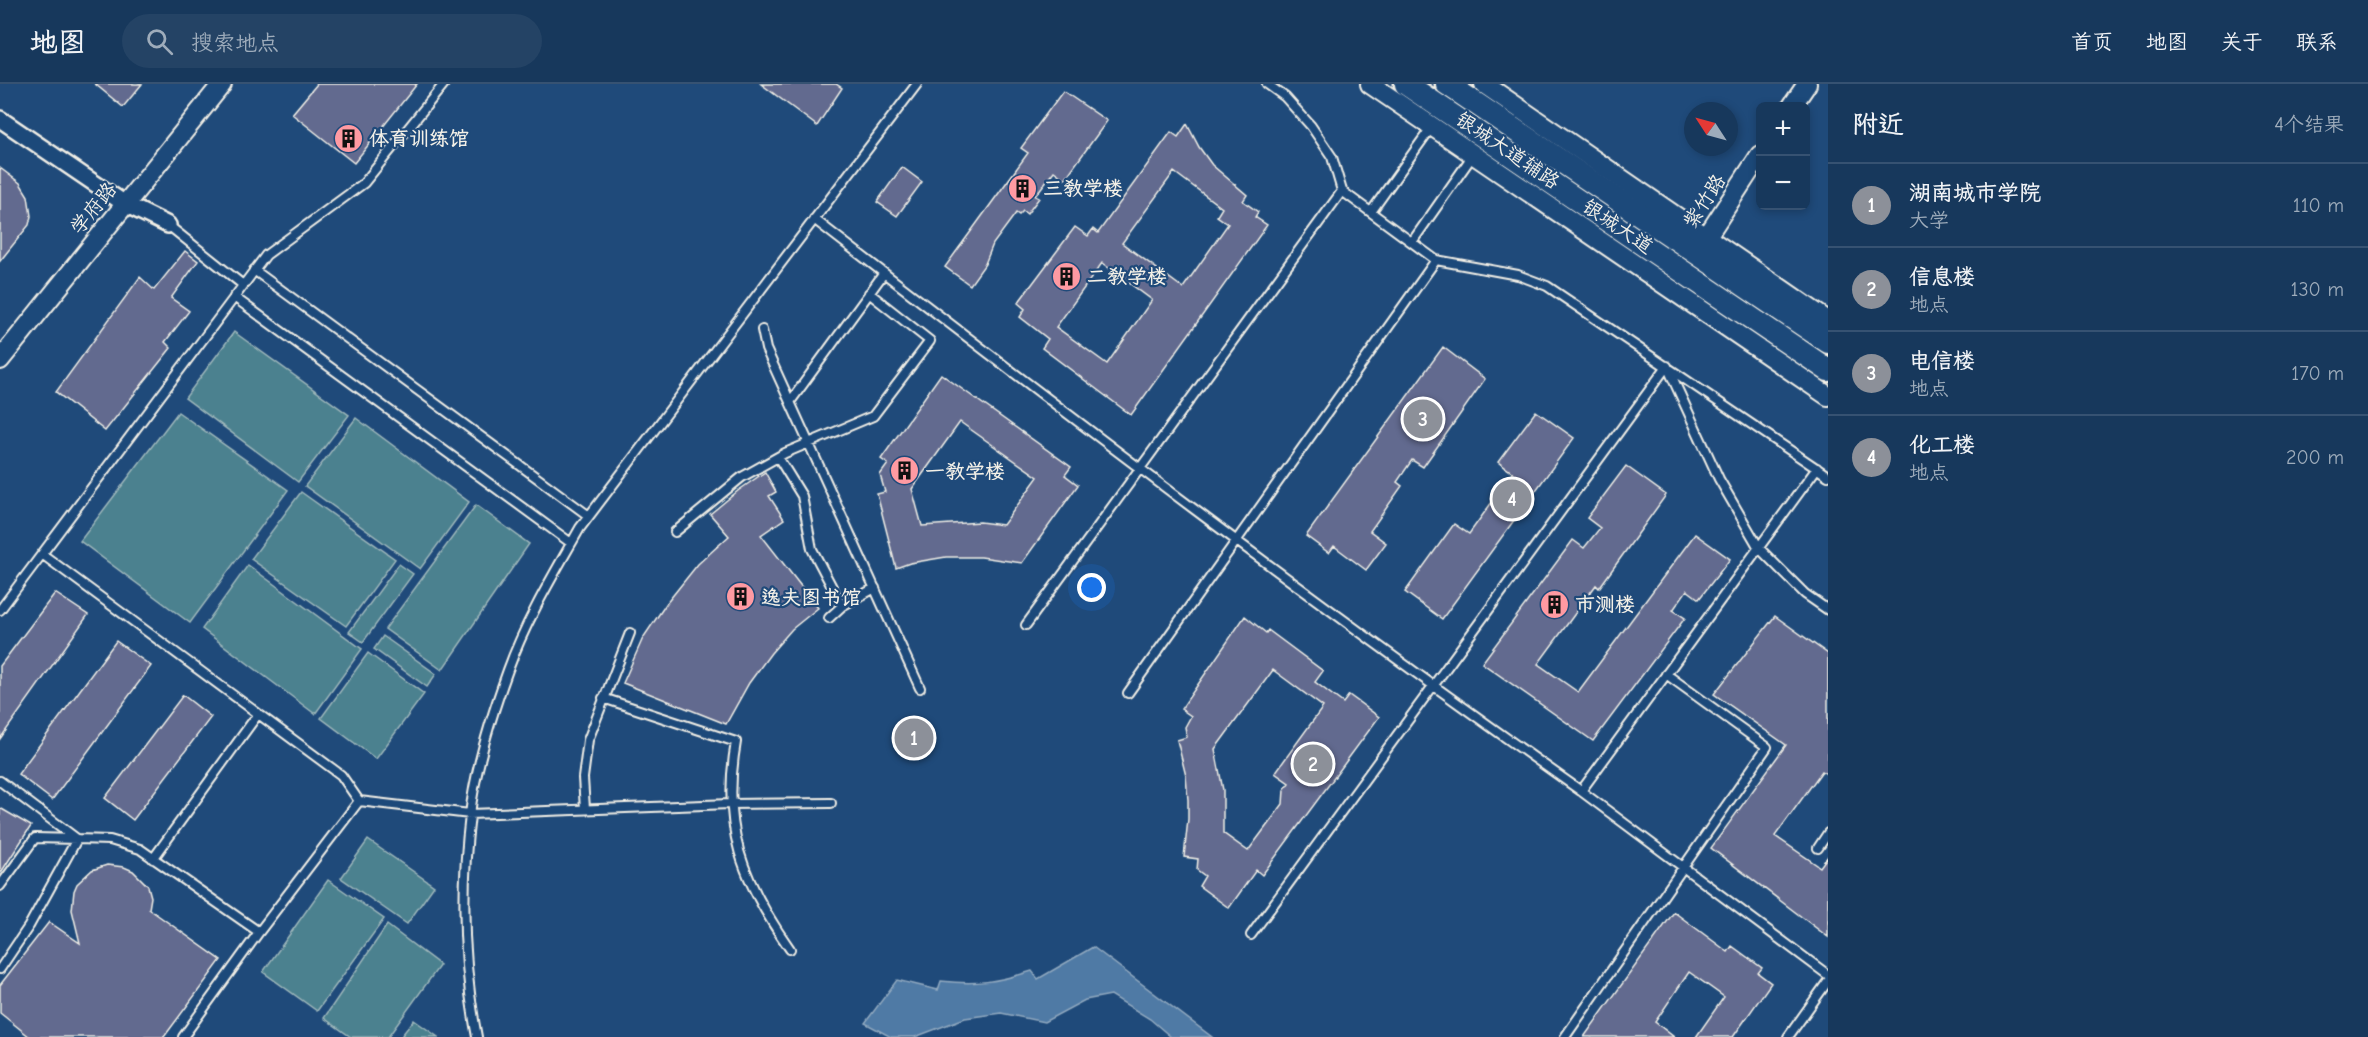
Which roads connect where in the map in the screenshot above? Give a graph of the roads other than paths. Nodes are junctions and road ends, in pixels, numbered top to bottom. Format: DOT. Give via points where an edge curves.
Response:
graph roads {
  1 [pos="222,84"];
  2 [pos="444,84"];
  3 [pos="917,84"];
  4 [pos="1267,84"];
  5 [pos="1370,84"];
  6 [pos="1406,84"];
  7 [pos="1447,84"];
  8 [pos="1484,84"];
  9 [pos="1807,84"];
  10 [pos="1795,102"];
  11 [pos="1444,109"];
  12 [pos="0,119"];
  13 [pos="1485,137"];
  14 [pos="1760,156"];
  15 [pos="1342,191"];
  16 [pos="125,204"];
  17 [pos="1371,212"];
  18 [pos="814,219"];
  19 [pos="168,225"];
  20 [pos="1412,242"];
  21 [pos="1702,245"];
  22 [pos="1436,260"];
  23 [pos="254,270"];
  24 [pos="1685,272"];
  25 [pos="884,273"];
  26 [pos="243,285"];
  27 [pos="869,293"];
  28 [pos="234,297"];
  29 [pos="1828,321"];
  30 [pos="762,330"];
  31 [pos="1828,342"];
  32 [pos="0,360"];
  33 [pos="1667,366"];
  34 [pos="1828,370"];
  35 [pos="1828,396"];
  36 [pos="790,402"];
  37 [pos="809,443"];
  38 [pos="778,457"];
  39 [pos="1817,468"];
  40 [pos="1140,470"];
  41 [pos="1828,476"];
  42 [pos="589,516"];
  43 [pos="675,532"];
  44 [pos="1236,539"];
  45 [pos="571,543"];
  46 [pos="1759,548"];
  47 [pos="42,554"];
  48 [pos="875,588"];
  49 [pos="842,606"];
  50 [pos="0,610"];
  51 [pos="1828,610"];
  52 [pos="829,618"];
  53 [pos="1026,625"];
  54 [pos="630,633"];
  55 [pos="1666,674"];
  56 [pos="1432,686"];
  57 [pos="920,688"];
  58 [pos="1128,693"];
  59 [pos="603,698"];
  60 [pos="258,714"];
  61 [pos="0,781"];
  62 [pos="1581,791"];
  63 [pos="359,801"];
  64 [pos="831,802"];
  65 [pos="730,804"];
  66 [pos="585,809"];
  67 [pos="470,814"];
  68 [pos="1828,833"];
  69 [pos="77,839"];
  70 [pos="1818,848"];
  71 [pos="153,859"];
  72 [pos="1684,868"];
  73 [pos="0,886"];
  74 [pos="259,932"];
  75 [pos="1251,935"];
  76 [pos="790,949"];
  77 [pos="0,969"];
  78 [pos="1828,975"];
  79 [pos="1828,981"];
  80 [pos="183,1037"];
  81 [pos="477,1037"];
  82 [pos="1565,1037"];
  83 [pos="1788,1037"];
  1 -- 16 [label="street, 学府路"];
  2 -- 23 [label="lane" via="364,183 266,255"];
  3 -- 18 [label="lane"];
  4 -- 15 [label="lane" via="1285,97 1311,126 1332,158"];
  5 -- 35 [label="street, 银城大道辅路"];
  6 -- 11 [label="main road, 银城大道"];
  7 -- 21 [label="main road, 银城大道"];
  8 -- 21 [label="street, 银城大道辅路"];
  9 -- 10 [label="street"];
  11 -- 13 [label="main road, 银城大道"];
  11 -- 17 [label="lane"];
  12 -- 16 [label="street"];
  13 -- 20 [label="lane"];
  13 -- 24 [label="main road, 银城大道"];
  14 -- 21 [label="street, 紫竹路"];
  15 -- 17 [label="lane"];
  15 -- 40 [label="lane"];
  16 -- 19 [label="street"];
  16 -- 32 [label="street, 学府路"];
  17 -- 20 [label="lane"];
  18 -- 25 [label="lane"];
  18 -- 42 [label="lane"];
  19 -- 26 [label="lane"];
  20 -- 22 [label="lane"];
  21 -- 24 [label="street, 紫竹路"];
  21 -- 29 [label="street, 银城大道辅路"];
  21 -- 31 [label="main road, 银城大道"];
  22 -- 33 [label="lane" via="1518,275 1547,286"];
  22 -- 44 [label="lane"];
  23 -- 26 [label="lane"];
  23 -- 42 [label="lane"];
  24 -- 34 [label="main road, 银城大道"];
  25 -- 27 [label="lane"];
  25 -- 40 [label="lane"];
  26 -- 28 [label="lane"];
  27 -- 36 [label="lane"];
  27 -- 37 [label="lane" via="930,341 873,416"];
  28 -- 45 [label="lane"];
  28 -- 47 [label="lane"];
  30 -- 36 [label="lane" via="766,349"];
  33 -- 39 [label="lane"];
  33 -- 46 [label="lane" via="1719,479"];
  33 -- 56 [label="lane"];
  36 -- 37 [label="lane"];
  37 -- 38 [label="lane"];
  37 -- 48 [label="lane"];
  38 -- 43 [label="lane" via="742,477"];
  38 -- 49 [label="lane" via="802,496 812,549"];
  39 -- 41 [label="lane"];
  39 -- 46 [label="lane"];
  40 -- 44 [label="lane"];
  40 -- 53 [label="lane"];
  42 -- 45 [label="lane"];
  44 -- 56 [label="lane"];
  44 -- 58 [label="lane"];
  45 -- 67 [label="lane" via="537,604 508,669 487,736"];
  46 -- 51 [label="lane" via="1805,594"];
  46 -- 55 [label="lane"];
  47 -- 50 [label="lane"];
  47 -- 60 [label="lane"];
  48 -- 49 [label="lane"];
  48 -- 57 [label="lane"];
  49 -- 52 [label="lane"];
  54 -- 59 [label="lane"];
  55 -- 62 [label="lane"];
  55 -- 72 [label="lane" via="1767,747"];
  56 -- 62 [label="lane"];
  56 -- 75 [label="lane"];
  59 -- 65 [label="lane" via="736,742"];
  59 -- 66 [label="lane" via="588,740 583,778"];
  60 -- 63 [label="lane" via="341,775"];
  60 -- 71 [label="lane"];
  61 -- 69 [label="lane"];
  62 -- 72 [label="lane"];
  63 -- 67 [label="lane"];
  63 -- 74 [label="lane"];
  64 -- 65 [label="lane"];
  65 -- 66 [label="lane"];
  65 -- 76 [label="lane" via="749,884"];
  66 -- 67 [label="lane"];
  67 -- 81 [label="lane" via="466,952"];
  68 -- 70 [label="lane"];
  69 -- 71 [label="lane" via="110,840 140,849"];
  69 -- 73 [label="lane" via="34,838"];
  69 -- 77 [label="lane" via="29,926"];
  71 -- 74 [label="lane"];
  72 -- 78 [label="lane"];
  72 -- 82 [label="lane"];
  74 -- 80 [label="lane"];
  79 -- 83 [label="lane"];
}
